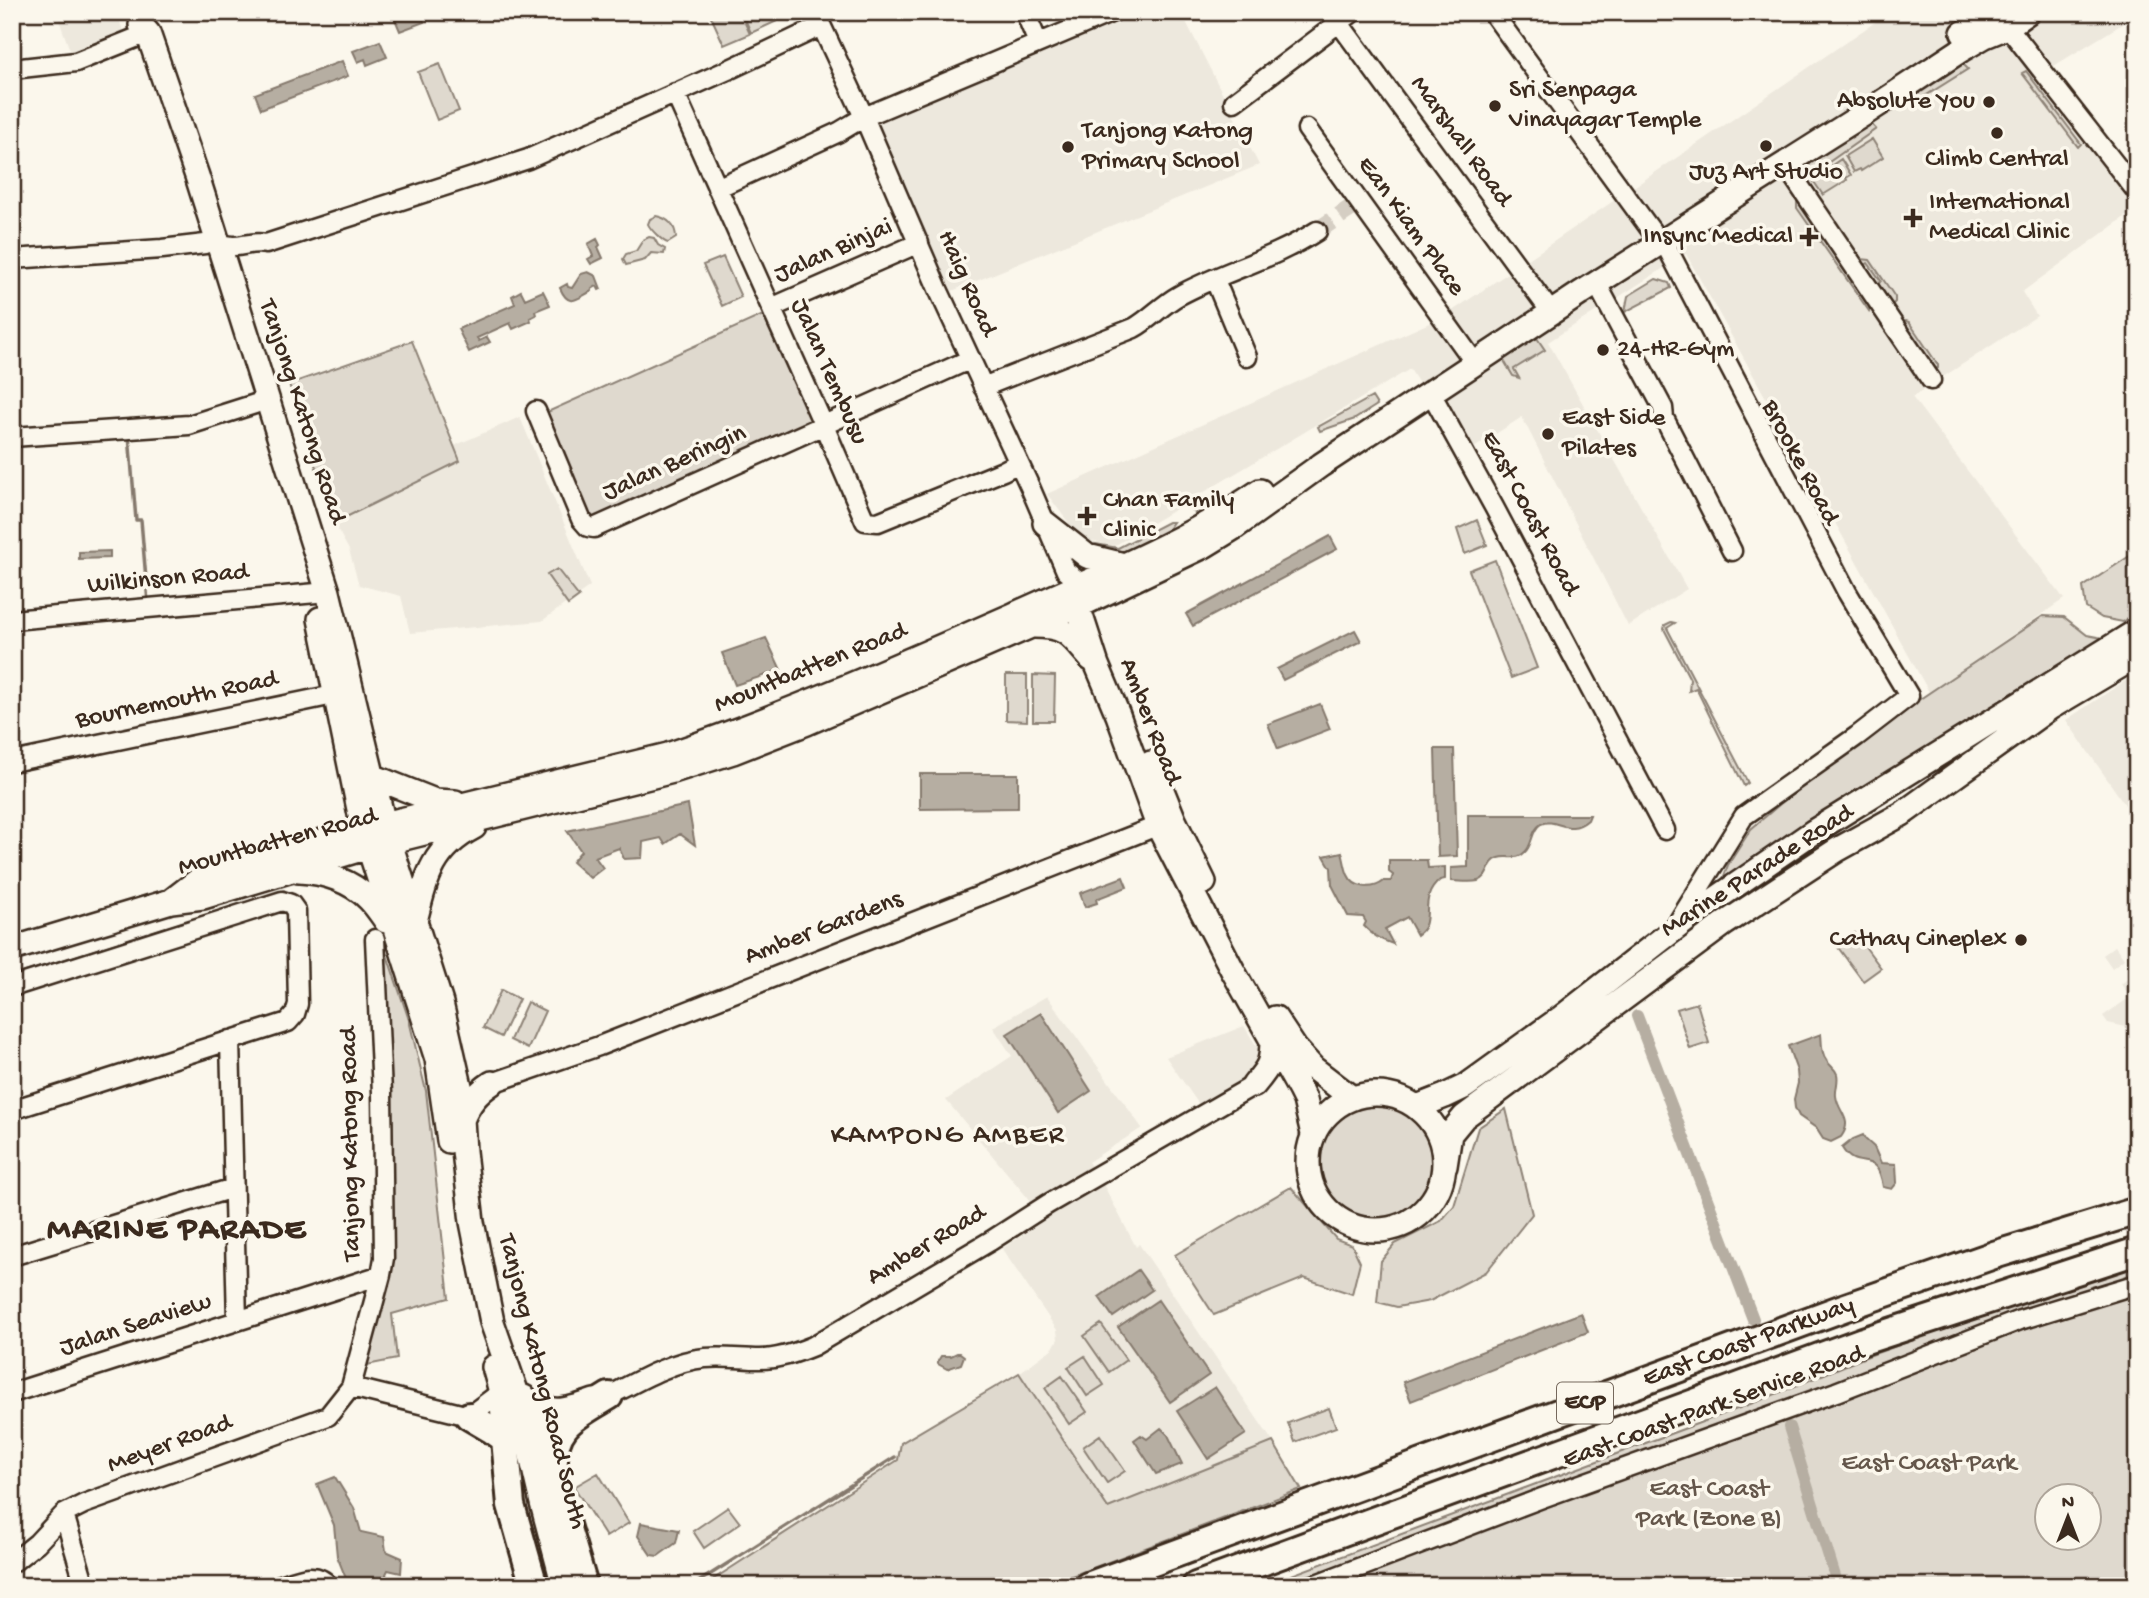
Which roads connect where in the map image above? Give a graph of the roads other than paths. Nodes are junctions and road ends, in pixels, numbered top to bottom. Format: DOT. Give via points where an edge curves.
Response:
graph roads {
  1 [pos="1025,12"];
  2 [pos="1114,12"];
  3 [pos="1492,12"];
  4 [pos="2028,12"];
  5 [pos="1341,16"];
  6 [pos="1999,16"];
  7 [pos="818,19"];
  8 [pos="142,26"];
  9 [pos="1038,43"];
  10 [pos="12,69"];
  11 [pos="675,93"];
  12 [pos="1234,102"];
  13 [pos="864,117"];
  14 [pos="1307,130"];
  15 [pos="1784,163"];
  16 [pos="717,188"];
  17 [pos="2137,192"];
  18 [pos="1317,230"];
  19 [pos="1657,240"];
  20 [pos="211,243"];
  21 [pos="919,243"];
  22 [pos="266,244"];
  23 [pos="12,259"];
  24 [pos="228,274"];
  25 [pos="1215,280"];
  26 [pos="1593,286"];
  27 [pos="1545,304"];
  28 [pos="771,308"];
  29 [pos="1470,356"];
  30 [pos="1247,357"];
  31 [pos="971,359"];
  32 [pos="1931,380"];
  33 [pos="983,387"];
  34 [pos="1430,387"];
  35 [pos="255,404"];
  36 [pos="536,411"];
  37 [pos="824,426"];
  38 [pos="12,437"];
  39 [pos="1018,463"];
  40 [pos="1045,523"];
  41 [pos="1732,551"];
  42 [pos="1124,565"];
  43 [pos="1078,591"];
  44 [pos="321,593"];
  45 [pos="12,620"];
  46 [pos="1027,626"];
  47 [pos="2137,631"];
  48 [pos="2137,656"];
  49 [pos="1097,665"];
  50 [pos="344,693"];
  51 [pos="1906,699"];
  52 [pos="12,762"];
  53 [pos="372,776"];
  54 [pos="468,803"];
  55 [pos="485,819"];
  56 [pos="1166,823"];
  57 [pos="1665,830"];
  58 [pos="376,835"];
  59 [pos="288,871"];
  60 [pos="171,901"];
  61 [pos="1674,930"];
  62 [pos="395,931"];
  63 [pos="12,949"];
  64 [pos="12,987"];
  65 [pos="1272,1038"];
  66 [pos="230,1040"];
  67 [pos="455,1068"];
  68 [pos="492,1083"];
  69 [pos="1254,1084"];
  70 [pos="1296,1084"];
  71 [pos="1352,1098"];
  72 [pos="1417,1107"];
  73 [pos="12,1110"];
  74 [pos="462,1120"];
  75 [pos="1313,1134"];
  76 [pos="1445,1166"];
  77 [pos="233,1188"];
  78 [pos="2137,1211"];
  79 [pos="2137,1251"];
  80 [pos="12,1256"];
  81 [pos="381,1275"];
  82 [pos="2137,1284"];
  83 [pos="237,1321"];
  84 [pos="351,1387"];
  85 [pos="12,1393"];
  86 [pos="518,1396"];
  87 [pos="609,1396"];
  88 [pos="469,1416"];
  89 [pos="505,1439"];
  90 [pos="556,1491"];
  91 [pos="64,1514"];
  92 [pos="12,1563"];
  93 [pos="85,1586"];
  94 [pos="278,1586"];
  95 [pos="329,1586"];
  96 [pos="534,1586"];
  97 [pos="564,1586"];
  98 [pos="584,1586"];
  99 [pos="1088,1586"];
  100 [pos="1196,1586"];
  101 [pos="1311,1586"];
  1 -- 9 [label="street"];
  2 -- 9 [label="street"];
  3 -- 19 [label="street, Brooke Road"];
  4 -- 6 [label="main road"];
  5 -- 12 [label="street"];
  5 -- 27 [label="street, Marshall Road"];
  6 -- 15 [label="main road" via="1985,36"];
  6 -- 17 [label="street"];
  6 -- 19 [label="main road"];
  7 -- 11 [label="street"];
  7 -- 13 [label="street, Haig Road"];
  8 -- 10 [label="street" via="76,62"];
  8 -- 20 [label="main road, Tanjong Katong Road"];
  9 -- 13 [label="street"];
  11 -- 16 [label="street, Jalan Tembusu"];
  11 -- 22 [label="street" via="528,159"];
  13 -- 16 [label="street"];
  13 -- 21 [label="street, Haig Road"];
  14 -- 29 [label="street, Ean Kiam Place" via="1355,205"];
  15 -- 19 [label="main road"];
  15 -- 32 [label="street"];
  16 -- 28 [label="street, Jalan Tembusu"];
  18 -- 25 [label="street" via="1270,257"];
  19 -- 26 [label="main road"];
  19 -- 27 [label="main road"];
  19 -- 51 [label="street, Brooke Road"];
  20 -- 22 [label="street" via="235,247"];
  20 -- 23 [label="street"];
  20 -- 24 [label="main road, Tanjong Katong Road"];
  20 -- 35 [label="main road, Tanjong Katong Road"];
  21 -- 28 [label="street, Jalan Binjai"];
  21 -- 31 [label="street, Haig Road"];
  22 -- 24 [label="street" via="239,260"];
  24 -- 44 [label="main road, Tanjong Katong Road"];
  25 -- 30 [label="street"];
  25 -- 33 [label="street" via="1178,296 1134,328"];
  26 -- 34 [label="main road"];
  26 -- 41 [label="street" via="1655,413 1664,418"];
  27 -- 29 [label="main road"];
  28 -- 37 [label="street, Jalan Tembusu"];
  29 -- 34 [label="main road"];
  31 -- 33 [label="street, Haig Road"];
  31 -- 37 [label="street"];
  33 -- 39 [label="street, Haig Road"];
  34 -- 42 [label="main road, Mountbatten Road" via="1194,532"];
  34 -- 43 [label="main road, Mountbatten Road" via="1204,546"];
  34 -- 57 [label="street, East Coast Road"];
  35 -- 38 [label="street" via="189,425"];
  35 -- 44 [label="main road, Tanjong Katong Road"];
  36 -- 37 [label="street, Jalan Beringin" via="581,519 594,528"];
  37 -- 39 [label="street, Jalan Tembusu" via="862,517 869,523"];
  39 -- 40 [label="street, Haig Road"];
  40 -- 42 [label="main road" via="1087,556"];
  40 -- 43 [label="street, Haig Road"];
  42 -- 43 [label="main road, Mountbatten Road"];
  43 -- 46 [label="main road, Mountbatten Road"];
  43 -- 49 [label="main road, Amber Road"];
  43 -- 54 [label="main road, Mountbatten Road" via="668,755"];
  43 -- 56 [label="main road, Amber Road"];
  44 -- 45 [label="street, Wilkinson Road"];
  44 -- 50 [label="main road, Tanjong Katong Road"];
  46 -- 49 [label="main road" via="1062,629"];
  46 -- 55 [label="main road, Mountbatten Road" via="733,752"];
  47 -- 61 [label="main road, Marine Parade Road" via="1813,832"];
  48 -- 76 [label="main road, Marine Parade Road" via="2051,707 1902,814 1837,850 1714,931 1464,1117 1450,1134"];
  49 -- 56 [label="main road, Amber Road"];
  50 -- 52 [label="street, Bournemouth Road"];
  50 -- 53 [label="main road, Tanjong Katong Road"];
  50 -- 58 [label="main road, Tanjong Katong Road"];
  51 -- 61 [label="street, Marine Parade Road" via="1744,816"];
  53 -- 54 [label="main road" via="435,801"];
  53 -- 58 [label="main road, Tanjong Katong Road"];
  54 -- 58 [label="main road, Mountbatten Road"];
  55 -- 58 [label="main road, Mountbatten Road"];
  55 -- 62 [label="main road" via="443,848"];
  56 -- 65 [label="main road, Amber Road" via="1233,971"];
  56 -- 68 [label="street, Amber Gardens" via="599,1046"];
  56 -- 71 [label="main road, Amber Road" via="1295,1048"];
  58 -- 59 [label="main road, Mountbatten Road"];
  58 -- 60 [label="main road, Mountbatten Road" via="197,881"];
  58 -- 62 [label="main road, Tanjong Katong Road South"];
  59 -- 60 [label="main road, Mountbatten Road" via="203,897"];
  59 -- 62 [label="main road" via="331,876 348,885 369,898"];
  60 -- 63 [label="main road, Mountbatten Road"];
  61 -- 72 [label="main road, Marine Parade Road" via="1466,1086"];
  62 -- 67 [label="main road, Tanjong Katong Road South" via="441,1003"];
  62 -- 81 [label="street, Tanjong Katong Road" via="382,1093"];
  62 -- 86 [label="main road, Tanjong Katong Road South" via="437,1059 463,1252"];
  64 -- 66 [label="street" via="282,901 291,904 296,911 295,1014 288,1022"];
  65 -- 69 [label="main road" via="1272,1058"];
  65 -- 70 [label="main road, Amber Road"];
  66 -- 73 [label="street"];
  66 -- 77 [label="street, Jalan Seaview"];
  67 -- 68 [label="main road"];
  67 -- 74 [label="main road, Tanjong Katong Road South"];
  68 -- 74 [label="main road" via="469,1103"];
  69 -- 70 [label="main road" via="1272,1080"];
  69 -- 87 [label="street, Amber Road" via="813,1346 792,1355 762,1359 719,1357 685,1362"];
  70 -- 75 [label="main road, Amber Road"];
  71 -- 72 [label="main road" via="1374,1094 1397,1097"];
  71 -- 75 [label="main road, Amber Road" via="1329,1112"];
  72 -- 76 [label="main road" via="1433,1123 1443,1144"];
  74 -- 86 [label="main road, Tanjong Katong Road South" via="472,1222 492,1322"];
  75 -- 76 [label="main road, Amber Road" via="1307,1168 1311,1188 1322,1206 1356,1228 1397,1228 1415,1218 1441,1186"];
  77 -- 80 [label="street"];
  77 -- 83 [label="street, Jalan Seaview"];
  78 -- 99 [label="highway, East Coast Parkway / ECP" via="1843,1308"];
  79 -- 100 [label="highway, East Coast Parkway / ECP" via="1863,1341"];
  81 -- 83 [label="street, Jalan Seaview"];
  81 -- 84 [label="street, Tanjong Katong Road"];
  82 -- 101 [label="street, East Coast Park Service Road" via="2020,1320"];
  83 -- 85 [label="street, Jalan Seaview"];
  84 -- 88 [label="street"];
  84 -- 91 [label="street, Meyer Road" via="328,1416"];
  86 -- 87 [label="main road" via="547,1410"];
  86 -- 88 [label="street"];
  86 -- 89 [label="main road, Tanjong Katong Road South"];
  86 -- 90 [label="highway" via="545,1454"];
  86 -- 97 [label="main road, Tanjong Katong Road South"];
  87 -- 90 [label="highway" via="565,1426 556,1438"];
  88 -- 89 [label="highway"];
  89 -- 96 [label="highway" via="511,1505"];
  90 -- 98 [label="highway"];
  91 -- 92 [label="street, Meyer Road"];
  91 -- 93 [label="street"];
  94 -- 95 [label="street" via="315,1576"];
}
